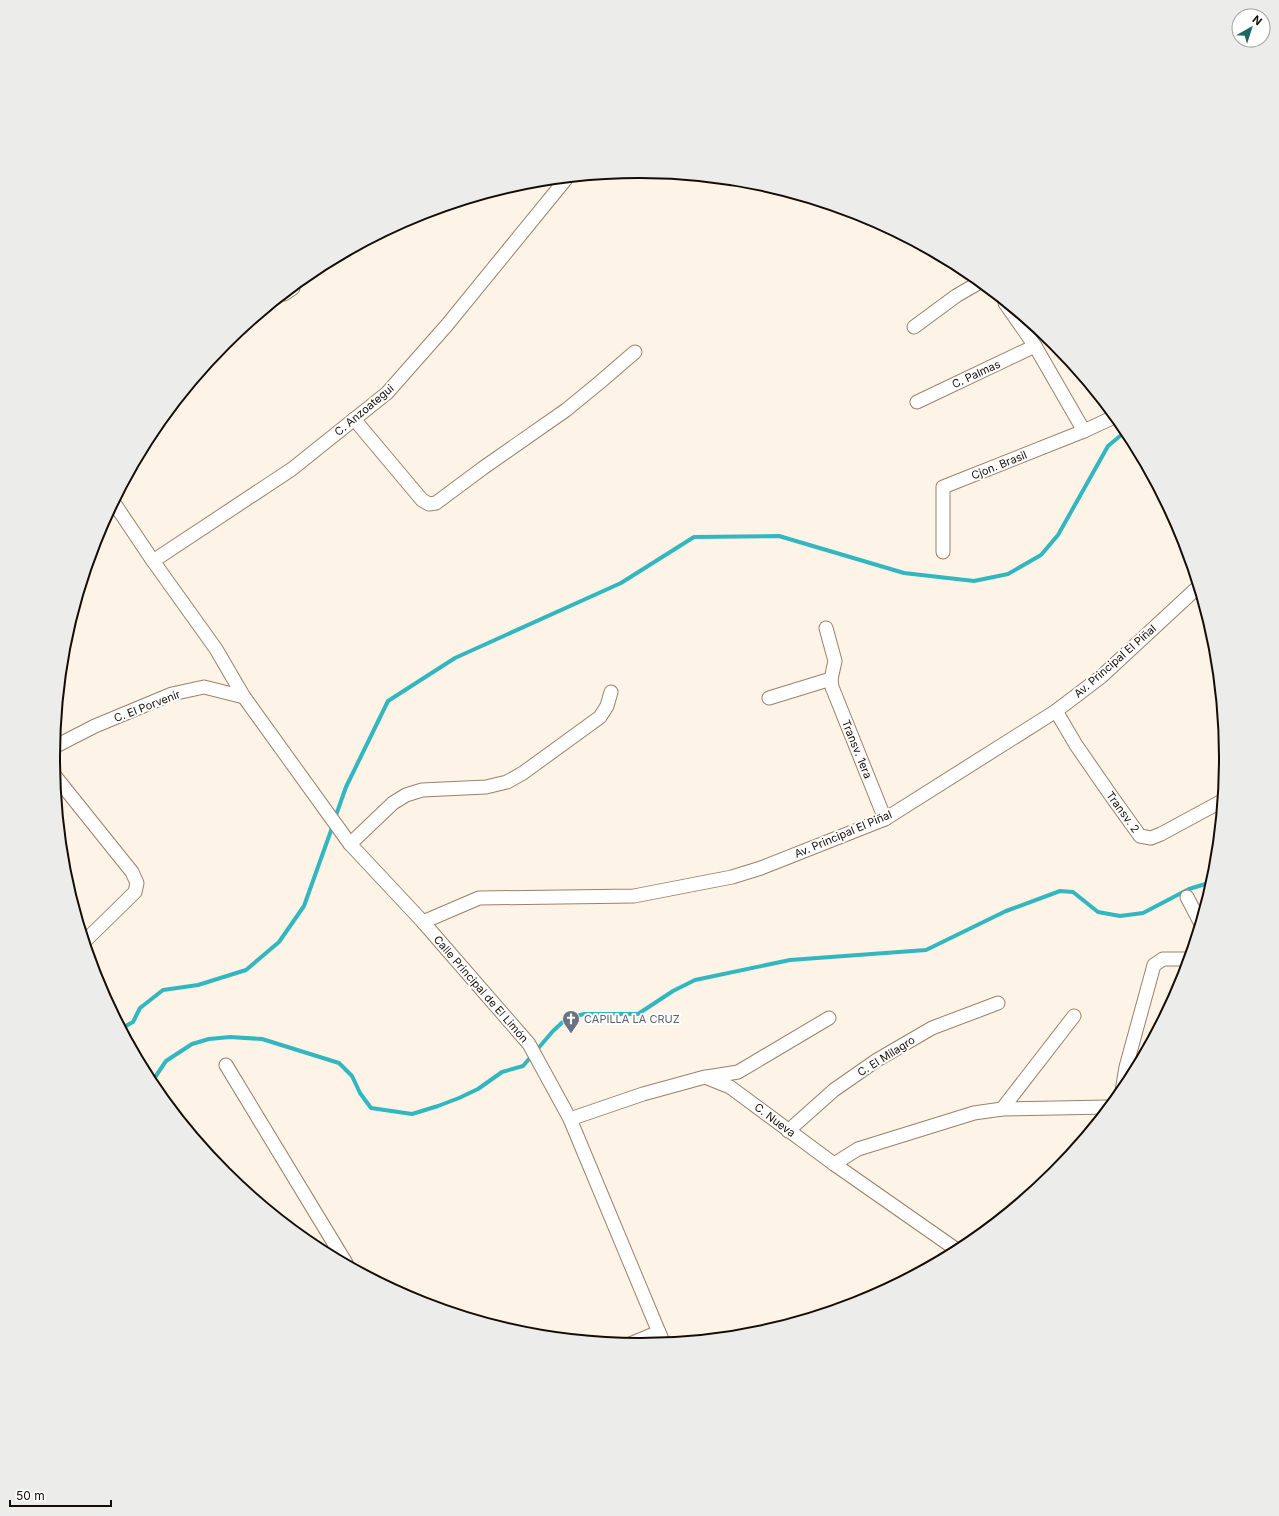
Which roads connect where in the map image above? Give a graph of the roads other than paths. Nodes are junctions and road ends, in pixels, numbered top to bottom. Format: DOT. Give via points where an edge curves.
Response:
graph roads {
  1 [pos="563,183"];
  2 [pos="974,285"];
  3 [pos="1014,315"];
  4 [pos="914,327"];
  5 [pos="1035,346"];
  6 [pos="635,352"];
  7 [pos="917,402"];
  8 [pos="354,419"];
  9 [pos="1109,419"];
  10 [pos="1084,431"];
  11 [pos="117,508"];
  12 [pos="943,552"];
  13 [pos="153,561"];
  14 [pos="1194,591"];
  15 [pos="826,628"];
  16 [pos="831,678"];
  17 [pos="611,692"];
  18 [pos="244,697"];
  19 [pos="769,698"];
  20 [pos="1056,711"];
  21 [pos="60,744"];
  22 [pos="61,783"];
  23 [pos="1217,804"];
  24 [pos="885,819"];
  25 [pos="350,844"];
  26 [pos="1187,897"];
  27 [pos="1197,916"];
  28 [pos="423,922"];
  29 [pos="89,937"];
  30 [pos="1183,959"];
  31 [pos="998,1003"];
  32 [pos="1074,1016"];
  33 [pos="829,1018"];
  34 [pos="226,1065"];
  35 [pos="1125,1074"];
  36 [pos="705,1077"];
  37 [pos="1102,1107"];
  38 [pos="1002,1109"];
  39 [pos="570,1119"];
  40 [pos="788,1131"];
  41 [pos="834,1164"];
  42 [pos="951,1246"];
  43 [pos="341,1254"];
  44 [pos="661,1337"];
  1 -- 8 [label="street, C. Anzoategui" via="447,325 387,393"];
  2 -- 4 [label="street"];
  3 -- 5 [label="street"];
  5 -- 7 [label="street, C. Palmas"];
  5 -- 10 [label="street"];
  6 -- 8 [label="street" via="566,410 436,504 422,500"];
  8 -- 13 [label="street, C. Anzoategui" via="292,469"];
  9 -- 10 [label="street, Cjon. Brasil"];
  10 -- 12 [label="street, Cjon. Brasil" via="943,487"];
  11 -- 13 [label="street, Calle Principal de El Limón"];
  13 -- 18 [label="street, Calle Principal de El Limón" via="216,649"];
  14 -- 20 [label="street, Av. Principal El Piñal" via="1102,676"];
  15 -- 16 [label="street" via="835,661"];
  16 -- 19 [label="street"];
  16 -- 24 [label="street, Transv. 1era" via="832,687"];
  17 -- 25 [label="street" via="600,717 523,773 507,782 486,787 422,790 406,795 393,803"];
  18 -- 21 [label="street, C. El Porvenir" via="204,687 172,694 95,726"];
  18 -- 25 [label="street, Calle Principal de El Limón"];
  20 -- 23 [label="street, Transv. 2" via="1107,791 1140,836 1151,838 1161,834"];
  20 -- 24 [label="street, Av. Principal El Piñal"];
  22 -- 29 [label="street" via="132,872 137,883 135,892"];
  24 -- 28 [label="street, Av. Principal El Piñal" via="732,877 634,896 479,898"];
  25 -- 28 [label="street, Calle Principal de El Limón"];
  26 -- 27 [label="street"];
  28 -- 39 [label="street, Calle Principal de El Limón" via="530,1045"];
  30 -- 35 [label="street" via="1163,959 1154,965"];
  31 -- 40 [label="street, C. El Milagro" via="932,1028 877,1060 834,1090"];
  32 -- 38 [label="street"];
  33 -- 36 [label="street" via="738,1072"];
  34 -- 43 [label="street"];
  36 -- 39 [label="street" via="643,1094"];
  36 -- 40 [label="street, C. Nueva" via="730,1087"];
  37 -- 38 [label="street"];
  38 -- 41 [label="street" via="974,1113 888,1139 858,1149"];
  39 -- 44 [label="street, Calle Principal de El Limón"];
  40 -- 41 [label="street, C. Nueva"];
  41 -- 42 [label="street, C. Nueva"];
}
